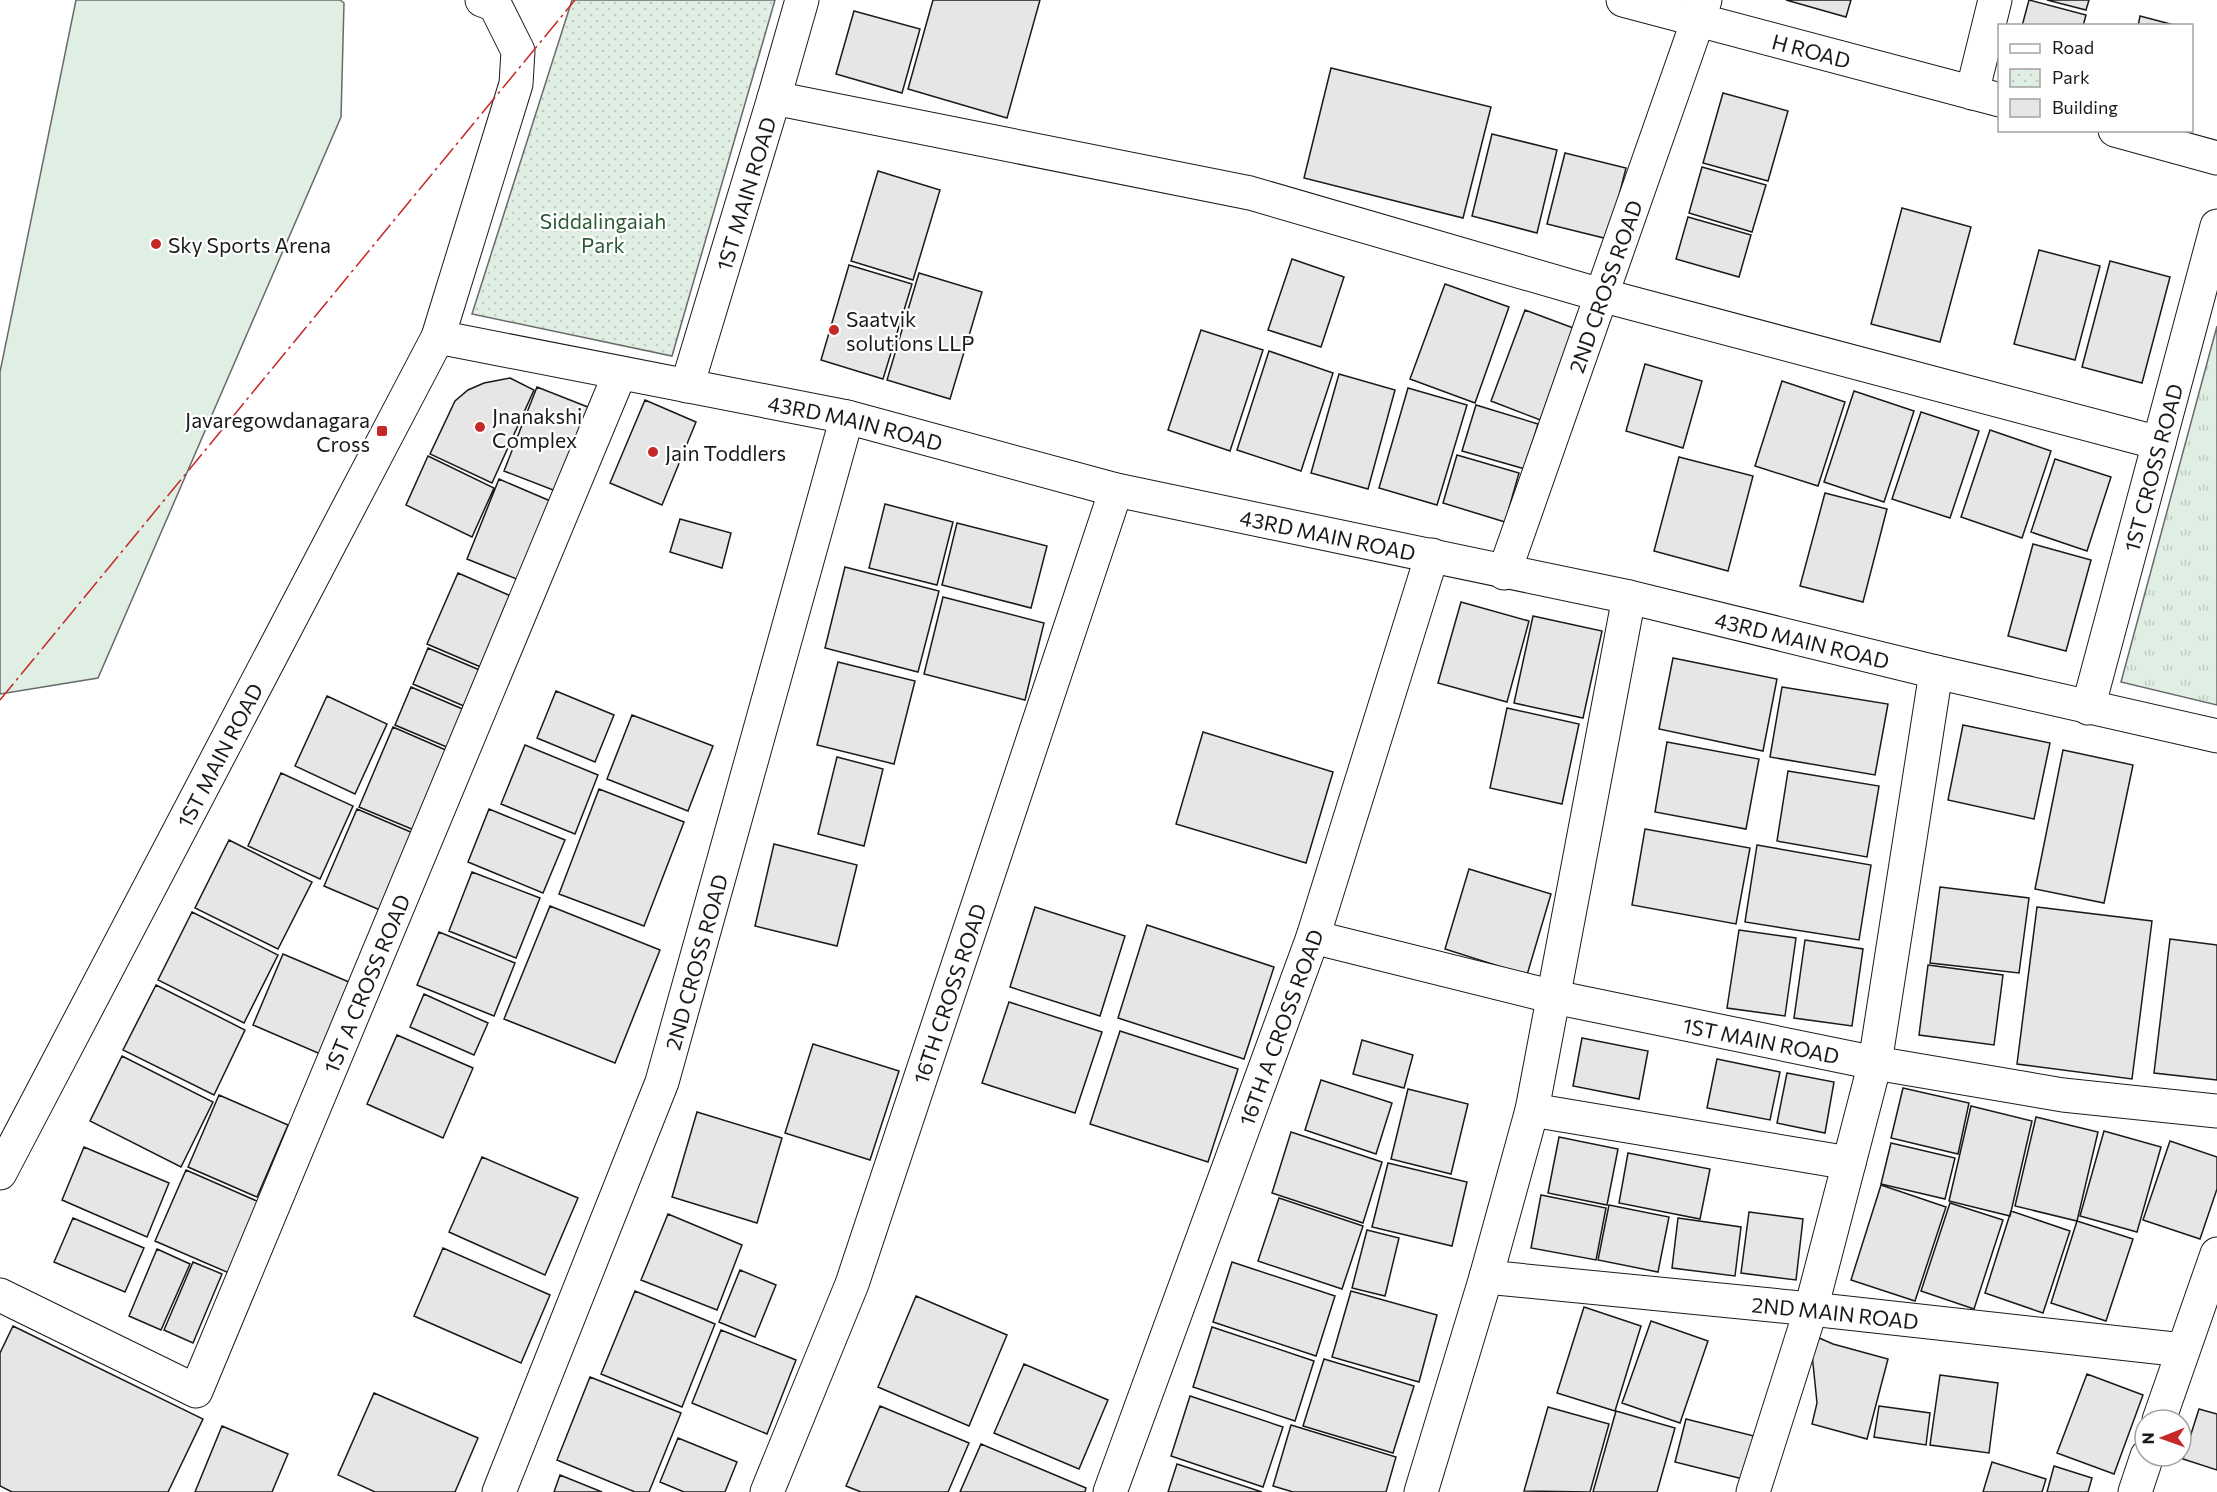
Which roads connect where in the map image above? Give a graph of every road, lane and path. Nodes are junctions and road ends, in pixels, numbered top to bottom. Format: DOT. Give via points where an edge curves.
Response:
graph roads {
  1 [pos="482,0"];
  2 [pos="801,0"];
  3 [pos="1623,0"];
  4 [pos="1995,0"];
  5 [pos="1702,10"];
  6 [pos="1986,96"];
  7 [pos="774,98"];
  8 [pos="2122,132"];
  9 [pos="2217,158"];
  10 [pos="2217,226"];
  11 [pos="1601,295"];
  12 [pos="438,337"];
  13 [pos="621,373"];
  14 [pos="687,386"];
  15 [pos="847,417"];
  16 [pos="2159,443"];
  17 [pos="1116,490"];
  18 [pos="1432,555"];
  19 [pos="1504,573"];
  20 [pos="1629,597"];
  21 [pos="1936,672"];
  22 [pos="2088,708"];
  23 [pos="2217,736"];
  24 [pos="1313,937"];
  25 [pos="1554,997"];
  26 [pos="1875,1062"];
  27 [pos="1532,1110"];
  28 [pos="2217,1111"];
  29 [pos="1849,1163"];
  30 [pos="0,1173"];
  31 [pos="2217,1254"];
  32 [pos="1486,1277"];
  33 [pos="0,1296"];
  34 [pos="1811,1309"];
  35 [pos="2183,1350"];
  36 [pos="2163,1408"];
  37 [pos="2143,1468"];
  38 [pos="499,1492"];
  39 [pos="767,1492"];
  40 [pos="1110,1492"];
  41 [pos="1421,1492"];
  42 [pos="1753,1492"];
  43 [pos="2135,1492"];
  1 -- 12 [label="street, 1ST MAIN ROAD" via="495,5 518,51 516,84"];
  2 -- 7 [label="street, 1ST MAIN ROAD"];
  3 -- 5 [label="street, H ROAD"];
  4 -- 6 [label="street"];
  5 -- 6 [label="street, H ROAD"];
  5 -- 11 [label="street, 2ND CROSS ROAD"];
  7 -- 11 [label="street" via="1250,193"];
  7 -- 14 [label="street, 1ST MAIN ROAD"];
  8 -- 9 [label="street"];
  10 -- 16 [label="street, 1ST CROSS ROAD"];
  11 -- 16 [label="street"];
  11 -- 19 [label="street, 2ND CROSS ROAD"];
  12 -- 13 [label="street, 43RD MAIN ROAD"];
  12 -- 30 [label="street, 1ST MAIN ROAD"];
  13 -- 14 [label="street, 43RD MAIN ROAD"];
  13 -- 33 [label="street, 1ST A CROSS ROAD" via="196,1391"];
  14 -- 15 [label="street, 43RD MAIN ROAD"];
  15 -- 17 [label="street, 43RD MAIN ROAD"];
  15 -- 38 [label="street, 2ND CROSS ROAD" via="662,1082"];
  16 -- 22 [label="street, 1ST CROSS ROAD"];
  17 -- 18 [label="street, 43RD MAIN ROAD"];
  17 -- 39 [label="street, 16TH CROSS ROAD" via="852,1284"];
  18 -- 19 [label="street, 43RD MAIN ROAD"];
  18 -- 24 [label="street, 16TH A CROSS ROAD"];
  19 -- 20 [label="street, 43RD MAIN ROAD"];
  20 -- 21 [label="street, 43RD MAIN ROAD"];
  20 -- 25 [label="street"];
  21 -- 22 [label="street, 43RD MAIN ROAD"];
  21 -- 26 [label="street"];
  22 -- 23 [label="street, 43RD MAIN ROAD"];
  24 -- 25 [label="street, 1ST MAIN ROAD"];
  24 -- 40 [label="street, 16TH A CROSS ROAD"];
  25 -- 26 [label="street, 1ST MAIN ROAD"];
  25 -- 27 [label="street"];
  26 -- 28 [label="street, 1ST MAIN ROAD" via="2063,1095"];
  26 -- 29 [label="street"];
  27 -- 29 [label="street"];
  27 -- 32 [label="street"];
  29 -- 34 [label="street"];
  31 -- 35 [label="street"];
  32 -- 34 [label="street, 2ND MAIN ROAD"];
  32 -- 41 [label="street"];
  34 -- 35 [label="street, 2ND MAIN ROAD"];
  34 -- 42 [label="street"];
  35 -- 36 [label="street"];
  37 -- 43 [label="street"];
}
